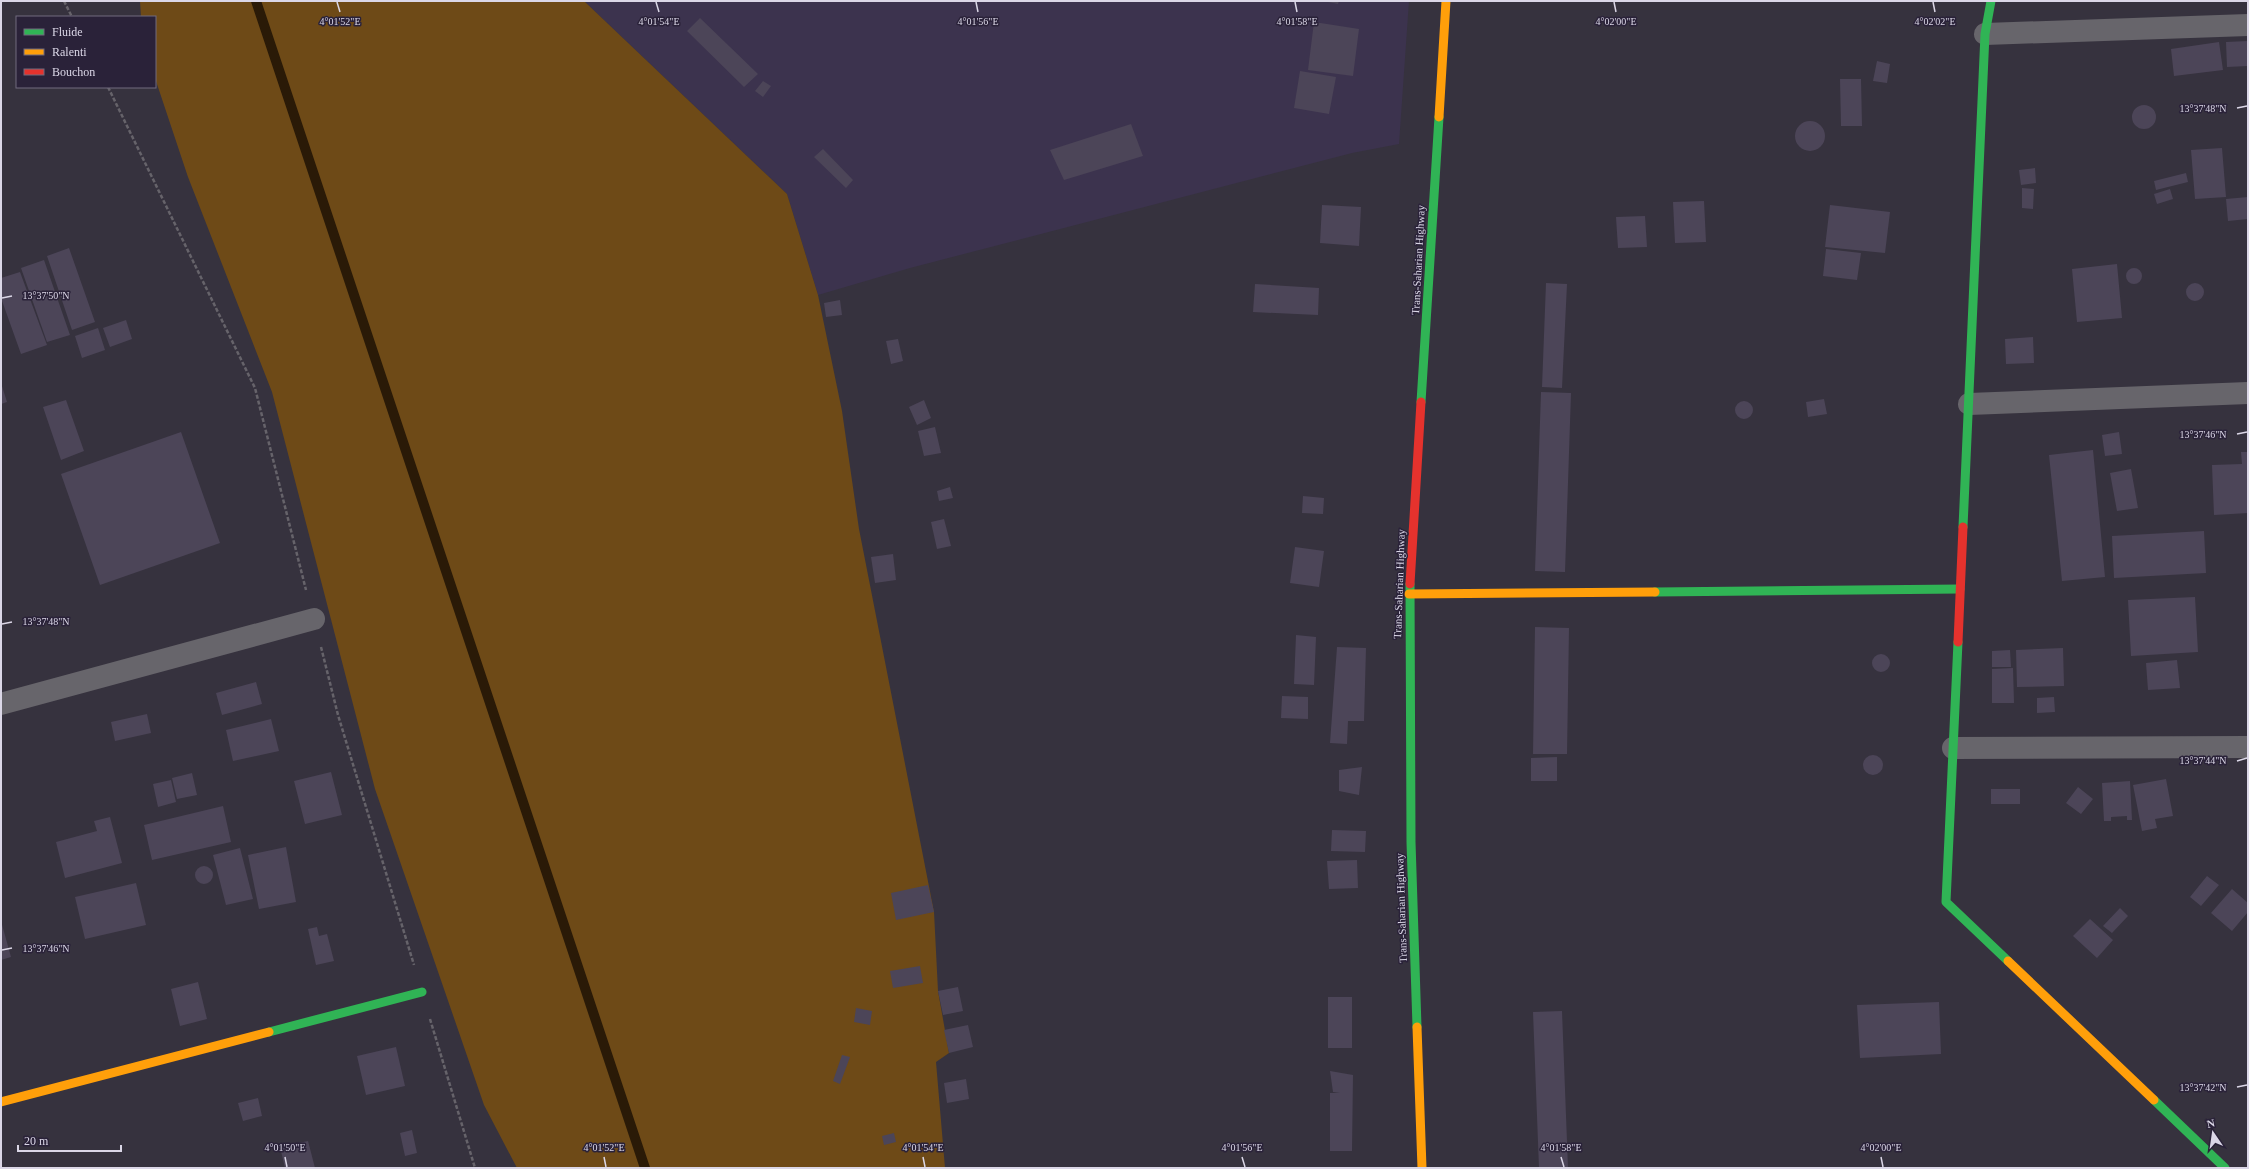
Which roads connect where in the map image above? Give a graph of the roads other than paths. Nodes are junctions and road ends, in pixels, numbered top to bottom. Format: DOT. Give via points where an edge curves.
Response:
graph roads {
  1 [pos="1446,1"];
  2 [pos="1991,1"];
  3 [pos="2248,24"];
  4 [pos="1985,34"];
  5 [pos="2248,393"];
  6 [pos="1968,404"];
  7 [pos="1960,589"];
  8 [pos="1409,594"];
  9 [pos="314,619"];
  10 [pos="1,704"];
  11 [pos="2248,747"];
  12 [pos="1953,748"];
  13 [pos="422,992"];
  14 [pos="1,1102"];
  15 [pos="1422,1168"];
  16 [pos="2225,1168"];
  1 -- 8 [label="main road, Trans-Saharian Highway"];
  2 -- 4 [label="main road"];
  3 -- 4 [label="street"];
  4 -- 6 [label="main road"];
  5 -- 6 [label="street"];
  6 -- 7 [label="main road"];
  7 -- 8 [label="main road"];
  7 -- 12 [label="main road"];
  8 -- 15 [label="main road, Trans-Saharian Highway" via="1411,842"];
  9 -- 10 [label="street"];
  11 -- 12 [label="street"];
  12 -- 16 [label="main road" via="1946,902"];
  13 -- 14 [label="main road"];
}
